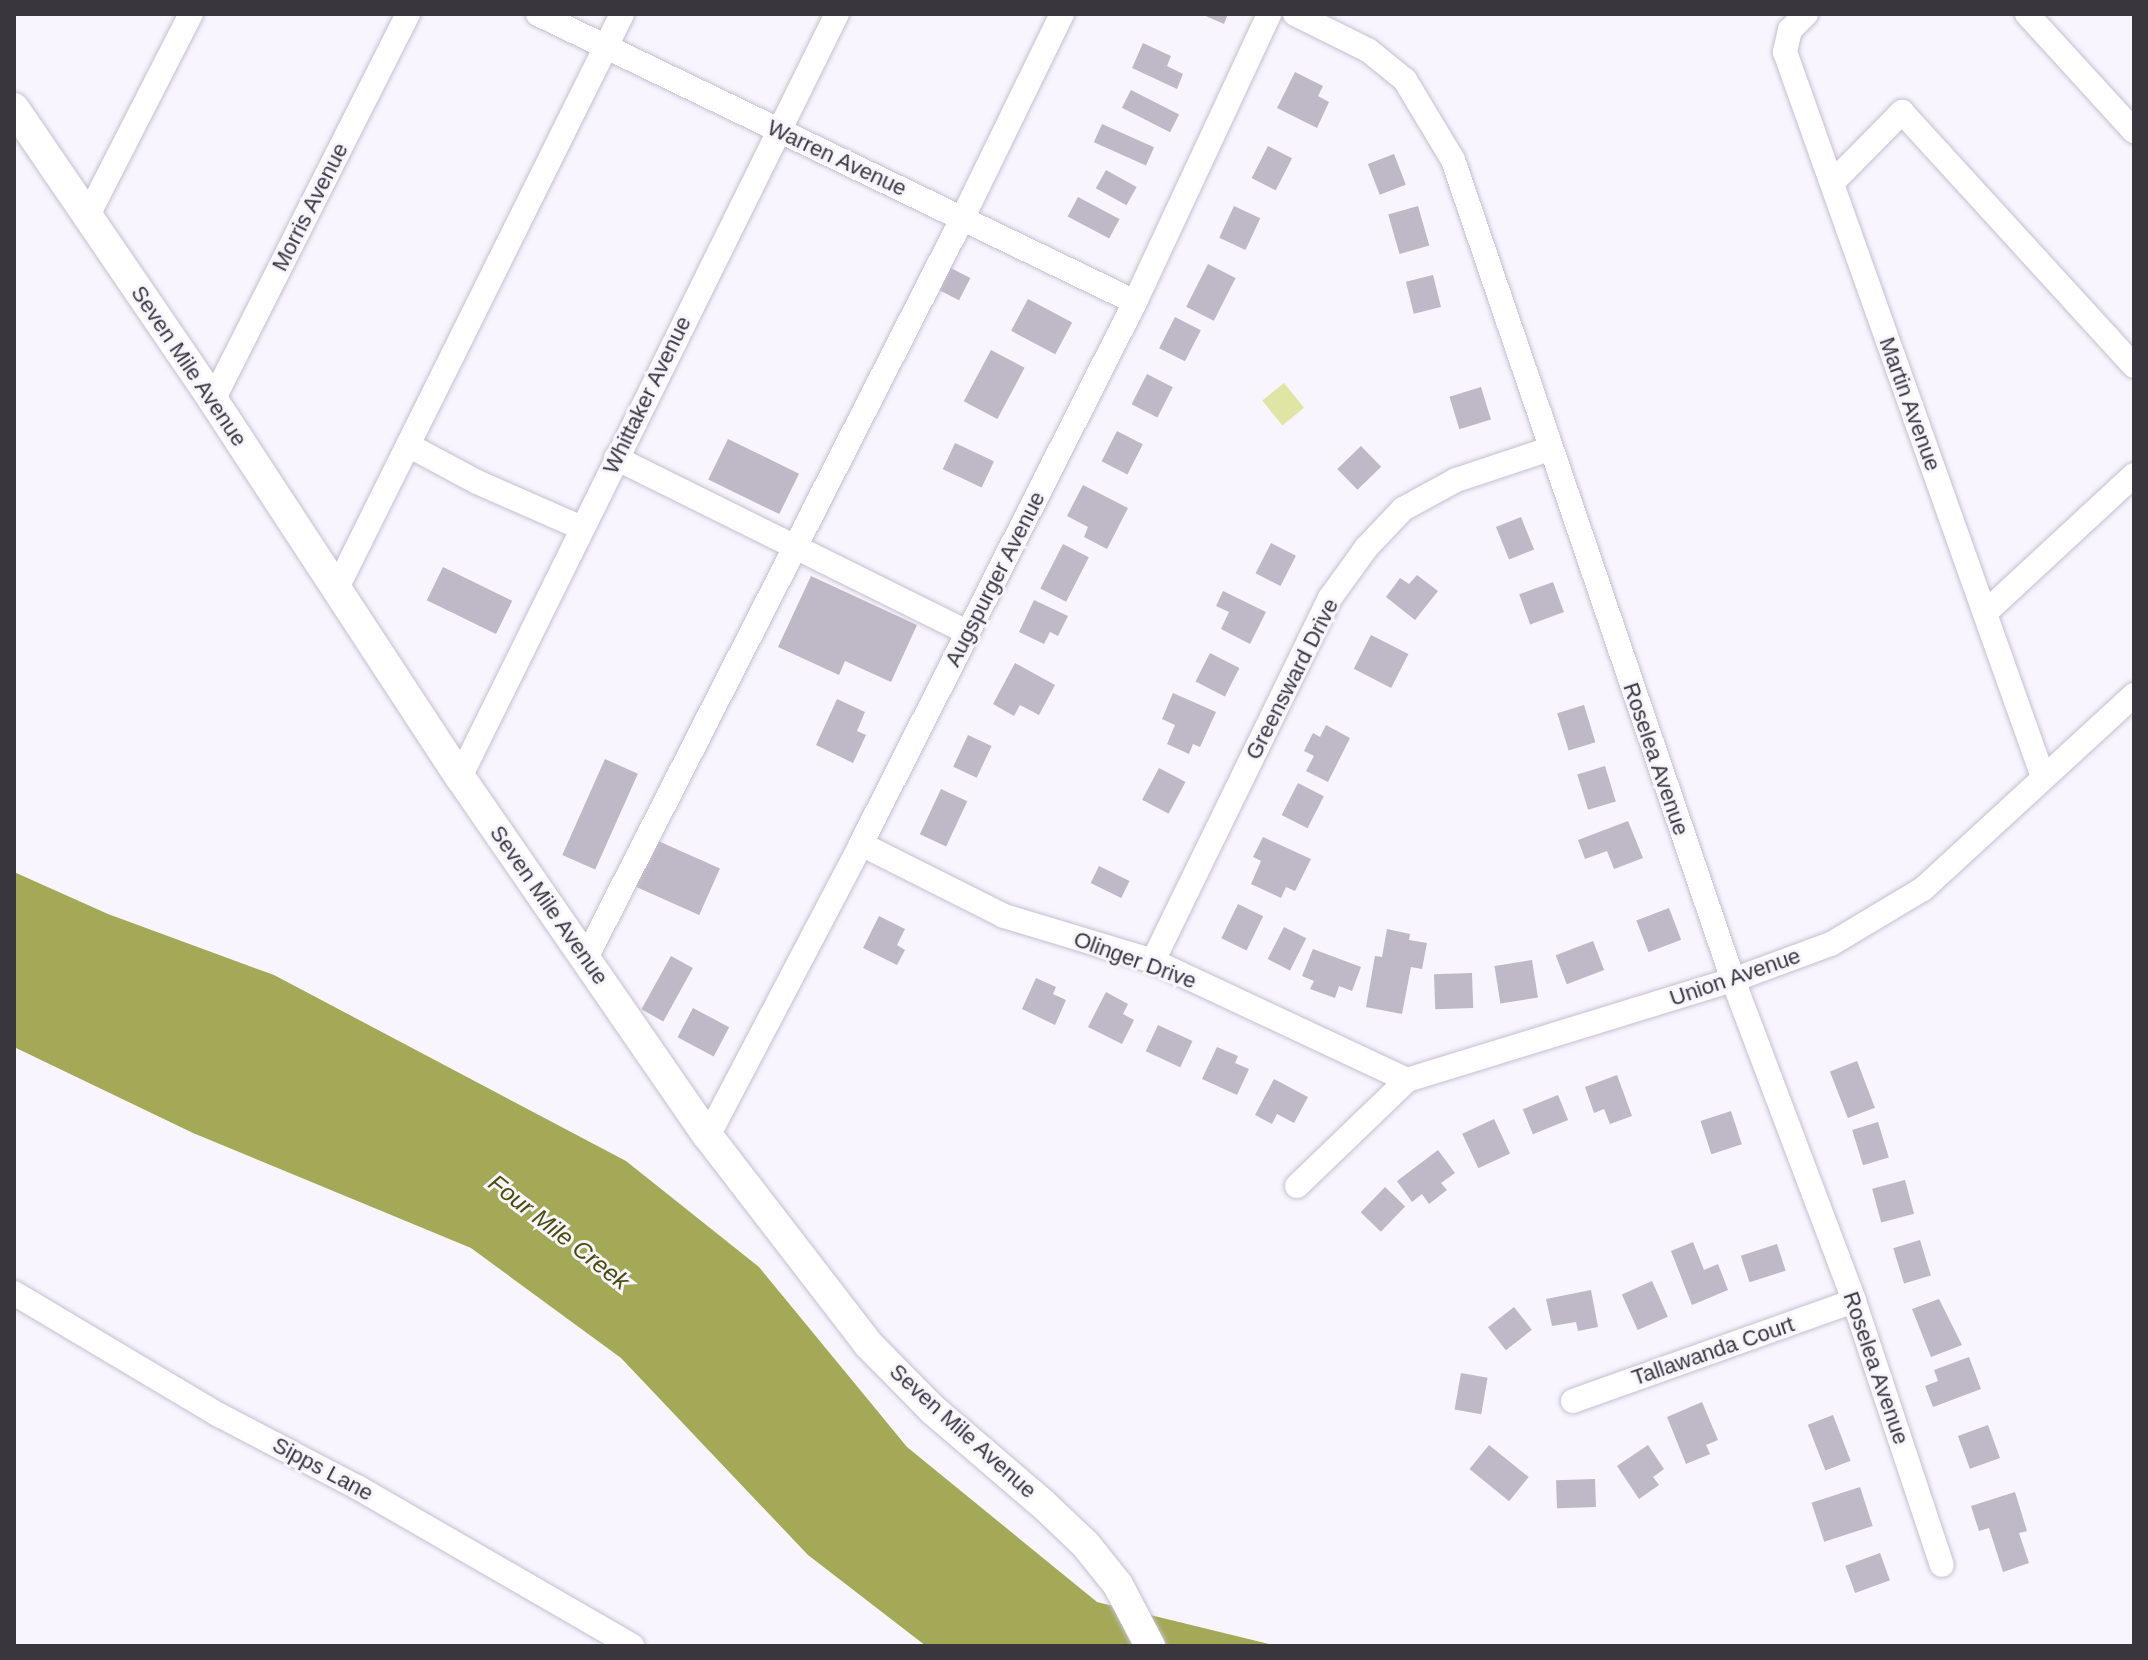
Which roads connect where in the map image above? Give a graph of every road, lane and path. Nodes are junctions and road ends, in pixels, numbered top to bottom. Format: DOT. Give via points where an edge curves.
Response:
graph roads {
  1 [pos="191,14"];
  2 [pos="408,14"];
  3 [pos="538,14"];
  4 [pos="622,14"];
  5 [pos="837,14"];
  6 [pos="1062,14"];
  7 [pos="1269,14"];
  8 [pos="1295,14"];
  9 [pos="2027,14"];
  10 [pos="1798,22"];
  11 [pos="605,47"];
  12 [pos="14,108"];
  13 [pos="778,131"];
  14 [pos="2134,131"];
  15 [pos="1832,183"];
  16 [pos="87,217"];
  17 [pos="963,217"];
  18 [pos="1135,302"];
  19 [pos="2134,366"];
  20 [pos="213,400"];
  21 [pos="408,445"];
  22 [pos="1549,449"];
  23 [pos="616,458"];
  24 [pos="2134,475"];
  25 [pos="582,528"];
  26 [pos="795,548"];
  27 [pos="336,590"];
  28 [pos="1985,613"];
  29 [pos="968,633"];
  30 [pos="2134,695"];
  31 [pos="460,777"];
  32 [pos="2043,777"];
  33 [pos="861,844"];
  34 [pos="586,958"];
  35 [pos="1153,961"];
  36 [pos="1733,980"];
  37 [pos="1407,1080"];
  38 [pos="708,1136"];
  39 [pos="1297,1186"];
  40 [pos="14,1293"];
  41 [pos="1854,1301"];
  42 [pos="1573,1401"];
  43 [pos="1942,1565"];
  44 [pos="632,1646"];
  45 [pos="1150,1646"];
  1 -- 16 [label="street"];
  2 -- 20 [label="street, Morris Avenue"];
  3 -- 11 [label="street, Warren Avenue"];
  4 -- 11 [label="street"];
  5 -- 13 [label="street, Whittaker Avenue"];
  6 -- 17 [label="street"];
  7 -- 18 [label="street, Augspurger Avenue"];
  8 -- 22 [label="street, Roselea Avenue" via="1368,50 1405,80 1428,115 1453,160"];
  9 -- 14 [label="street"];
  10 -- 15 [label="street, Martin Avenue" via="1785,52"];
  11 -- 13 [label="street, Warren Avenue"];
  11 -- 21 [label="street"];
  12 -- 16 [label="main road, Seven Mile Avenue"];
  13 -- 17 [label="street, Warren Avenue"];
  13 -- 23 [label="street, Whittaker Avenue"];
  15 -- 19 [label="street" via="1902,112"];
  15 -- 28 [label="street, Martin Avenue"];
  16 -- 20 [label="main road, Seven Mile Avenue"];
  17 -- 18 [label="street, Warren Avenue"];
  17 -- 26 [label="street"];
  18 -- 29 [label="street, Augspurger Avenue"];
  20 -- 27 [label="main road, Seven Mile Avenue"];
  21 -- 25 [label="street"];
  21 -- 27 [label="street"];
  22 -- 35 [label="street, Greensward Drive" via="1456,480 1403,509 1366,548 1330,598"];
  22 -- 36 [label="street, Roselea Avenue"];
  23 -- 25 [label="street, Whittaker Avenue"];
  23 -- 26 [label="street"];
  24 -- 28 [label="street"];
  25 -- 31 [label="street, Whittaker Avenue"];
  26 -- 29 [label="street"];
  26 -- 34 [label="street"];
  27 -- 31 [label="main road, Seven Mile Avenue"];
  28 -- 32 [label="street, Martin Avenue"];
  29 -- 33 [label="street, Augspurger Avenue"];
  30 -- 32 [label="street, Union Avenue"];
  31 -- 34 [label="main road, Seven Mile Avenue"];
  32 -- 36 [label="street, Union Avenue" via="1923,889 1831,944"];
  33 -- 35 [label="street, Olinger Drive" via="1004,916"];
  33 -- 38 [label="street, Augspurger Avenue"];
  34 -- 38 [label="main road, Seven Mile Avenue"];
  35 -- 37 [label="street, Olinger Drive"];
  36 -- 37 [label="street, Union Avenue"];
  36 -- 41 [label="street, Roselea Avenue"];
  37 -- 39 [label="street, Union Avenue"];
  38 -- 45 [label="main road, Seven Mile Avenue" via="868,1344 932,1409 1086,1545 1118,1585"];
  40 -- 44 [label="street, Sipps Lane" via="219,1415 371,1495"];
  41 -- 42 [label="street, Tallawanda Court"];
  41 -- 43 [label="street, Roselea Avenue"];
}
